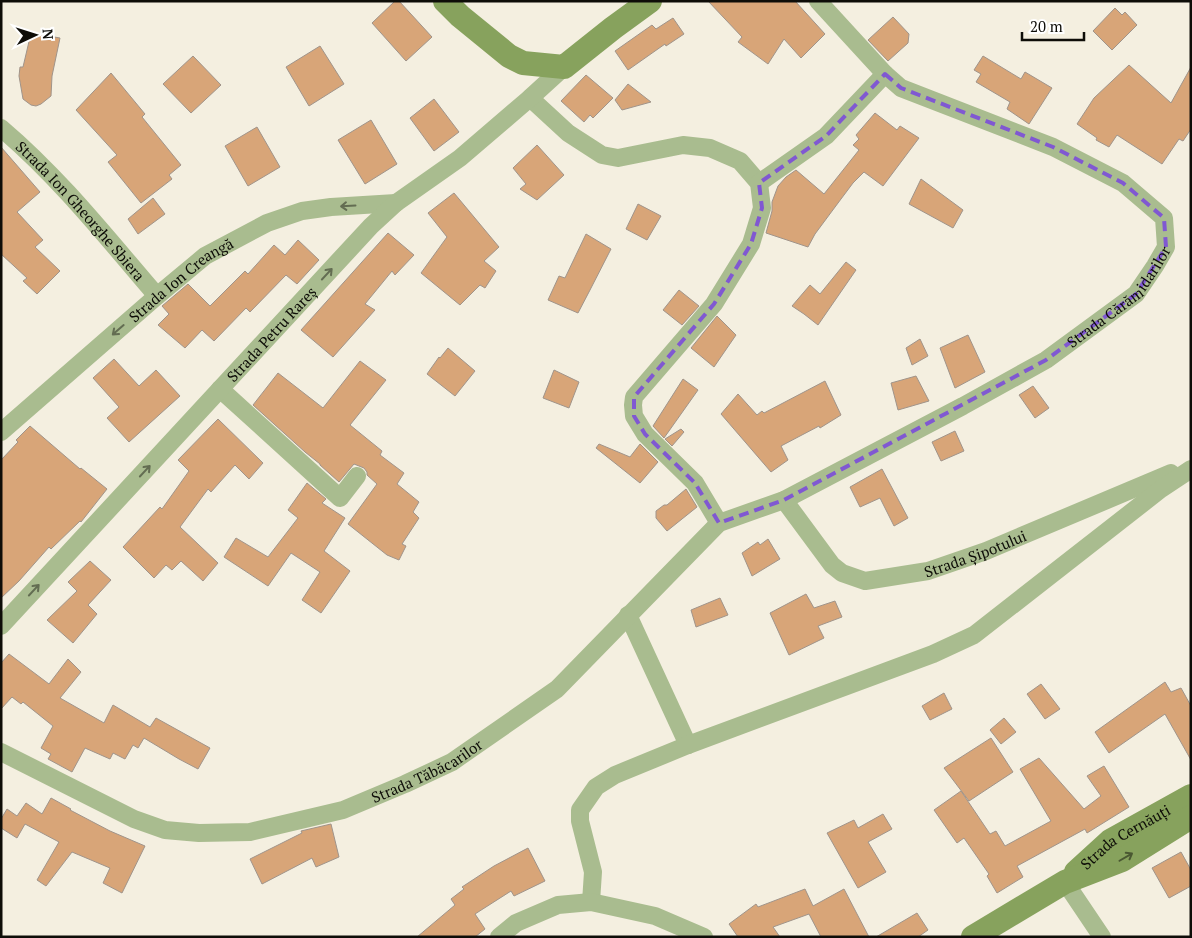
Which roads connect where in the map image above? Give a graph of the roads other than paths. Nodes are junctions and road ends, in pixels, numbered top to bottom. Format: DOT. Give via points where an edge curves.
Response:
graph roads {
  1 [pos="444,1"];
  2 [pos="650,1"];
  3 [pos="818,1"];
  4 [pos="564,67"];
  5 [pos="885,74"];
  6 [pos="530,98"];
  7 [pos="1,128"];
  8 [pos="759,183"];
  9 [pos="396,203"];
  10 [pos="156,296"];
  11 [pos="220,389"];
  12 [pos="1,432"];
  13 [pos="1191,464"];
  14 [pos="1191,469"];
  15 [pos="357,476"];
  16 [pos="784,500"];
  17 [pos="719,523"];
  18 [pos="628,615"];
  19 [pos="1,626"];
  20 [pos="688,745"];
  21 [pos="1,752"];
  22 [pos="1191,796"];
  23 [pos="1191,817"];
  24 [pos="1064,882"];
  25 [pos="591,902"];
  26 [pos="499,937"];
  27 [pos="704,937"];
  28 [pos="973,937"];
  29 [pos="1102,937"];
  1 -- 4 [label="street" via="509,56 523,63"];
  2 -- 4 [label="street"];
  3 -- 5 [label="street, Strada Cărămidarilor"];
  4 -- 6 [label="street, Strada Petru Rareș"];
  5 -- 8 [label="street" via="826,136"];
  5 -- 16 [label="street, Strada Cărămidarilor" via="902,88 1053,147 1123,183 1164,218 1166,247 1136,294 1046,360"];
  6 -- 8 [label="street" via="568,133 602,155 618,158 683,145 710,148 740,161"];
  6 -- 9 [label="street, Strada Petru Rareș" via="460,158"];
  7 -- 10 [label="street, Strada Ion Gheorghe Sbiera" via="39,162 83,209"];
  8 -- 17 [label="street" via="762,208 752,244 714,304 634,397 633,405 634,416 644,434 695,483"];
  9 -- 10 [label="street, Strada Ion Creangă, one-way" via="302,211 267,223 205,256"];
  11 -- 9 [label="street, Strada Petru Rareș, one-way"];
  10 -- 12 [label="street, Strada Ion Creangă, one-way"];
  11 -- 15 [label="street" via="340,498"];
  19 -- 11 [label="street, Strada Petru Rareș, one-way"];
  13 -- 16 [label="street, Strada Șipotului" via="986,551 928,571 865,581 842,573 832,565"];
  14 -- 20 [label="street" via="974,635 933,654"];
  16 -- 17 [label="street, Strada Tăbăcarilor"];
  17 -- 18 [label="street, Strada Tăbăcarilor"];
  18 -- 20 [label="street"];
  18 -- 21 [label="street, Strada Tăbăcarilor" via="557,689 452,762 343,810 250,832 165,830 134,819"];
  20 -- 25 [label="street" via="615,775 596,787 580,810 593,872"];
  22 -- 24 [label="street, Strada Cernăuți" via="1110,840"];
  24 -- 23 [label="street, Strada Cernăuți, one-way" via="1122,860"];
  24 -- 28 [label="street, Strada Cernăuți"];
  24 -- 29 [label="street"];
  25 -- 26 [label="street" via="558,905 516,923"];
  25 -- 27 [label="street" via="655,916"];
}
